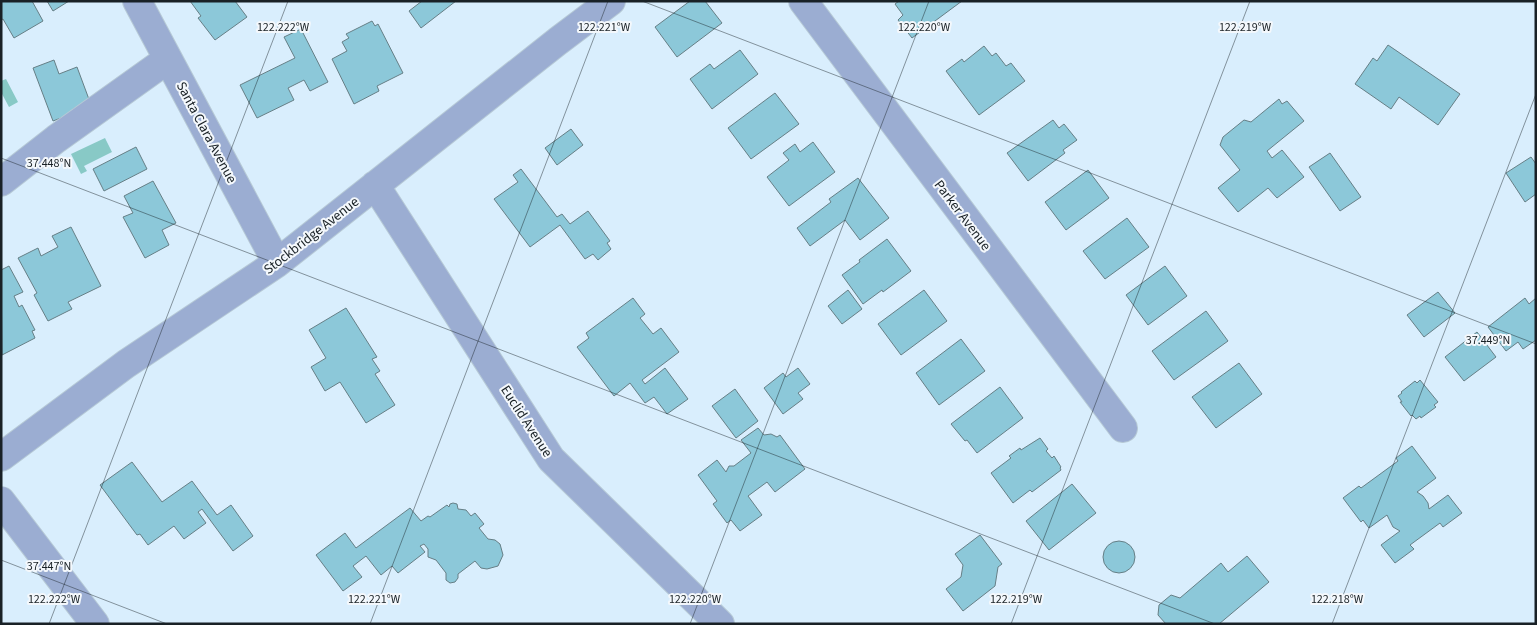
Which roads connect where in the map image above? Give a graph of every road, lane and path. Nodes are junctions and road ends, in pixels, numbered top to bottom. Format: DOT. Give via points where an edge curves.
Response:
graph roads {
  1 [pos="137,1"];
  2 [pos="611,1"];
  3 [pos="803,1"];
  4 [pos="168,58"];
  5 [pos="1,182"];
  6 [pos="375,185"];
  7 [pos="277,263"];
  8 [pos="1123,428"];
  9 [pos="1,457"];
  10 [pos="1,502"];
  11 [pos="95,624"];
  12 [pos="720,624"];
  1 -- 4 [label="street, Santa Clara Avenue"];
  2 -- 6 [label="street, Stockbridge Avenue"];
  3 -- 8 [label="street, Parker Avenue"];
  4 -- 5 [label="street"];
  4 -- 7 [label="street, Santa Clara Avenue"];
  6 -- 7 [label="street, Stockbridge Avenue"];
  6 -- 12 [label="street, Euclid Avenue" via="552,459"];
  7 -- 9 [label="street, Stockbridge Avenue" via="126,364"];
  10 -- 11 [label="street"];
}
